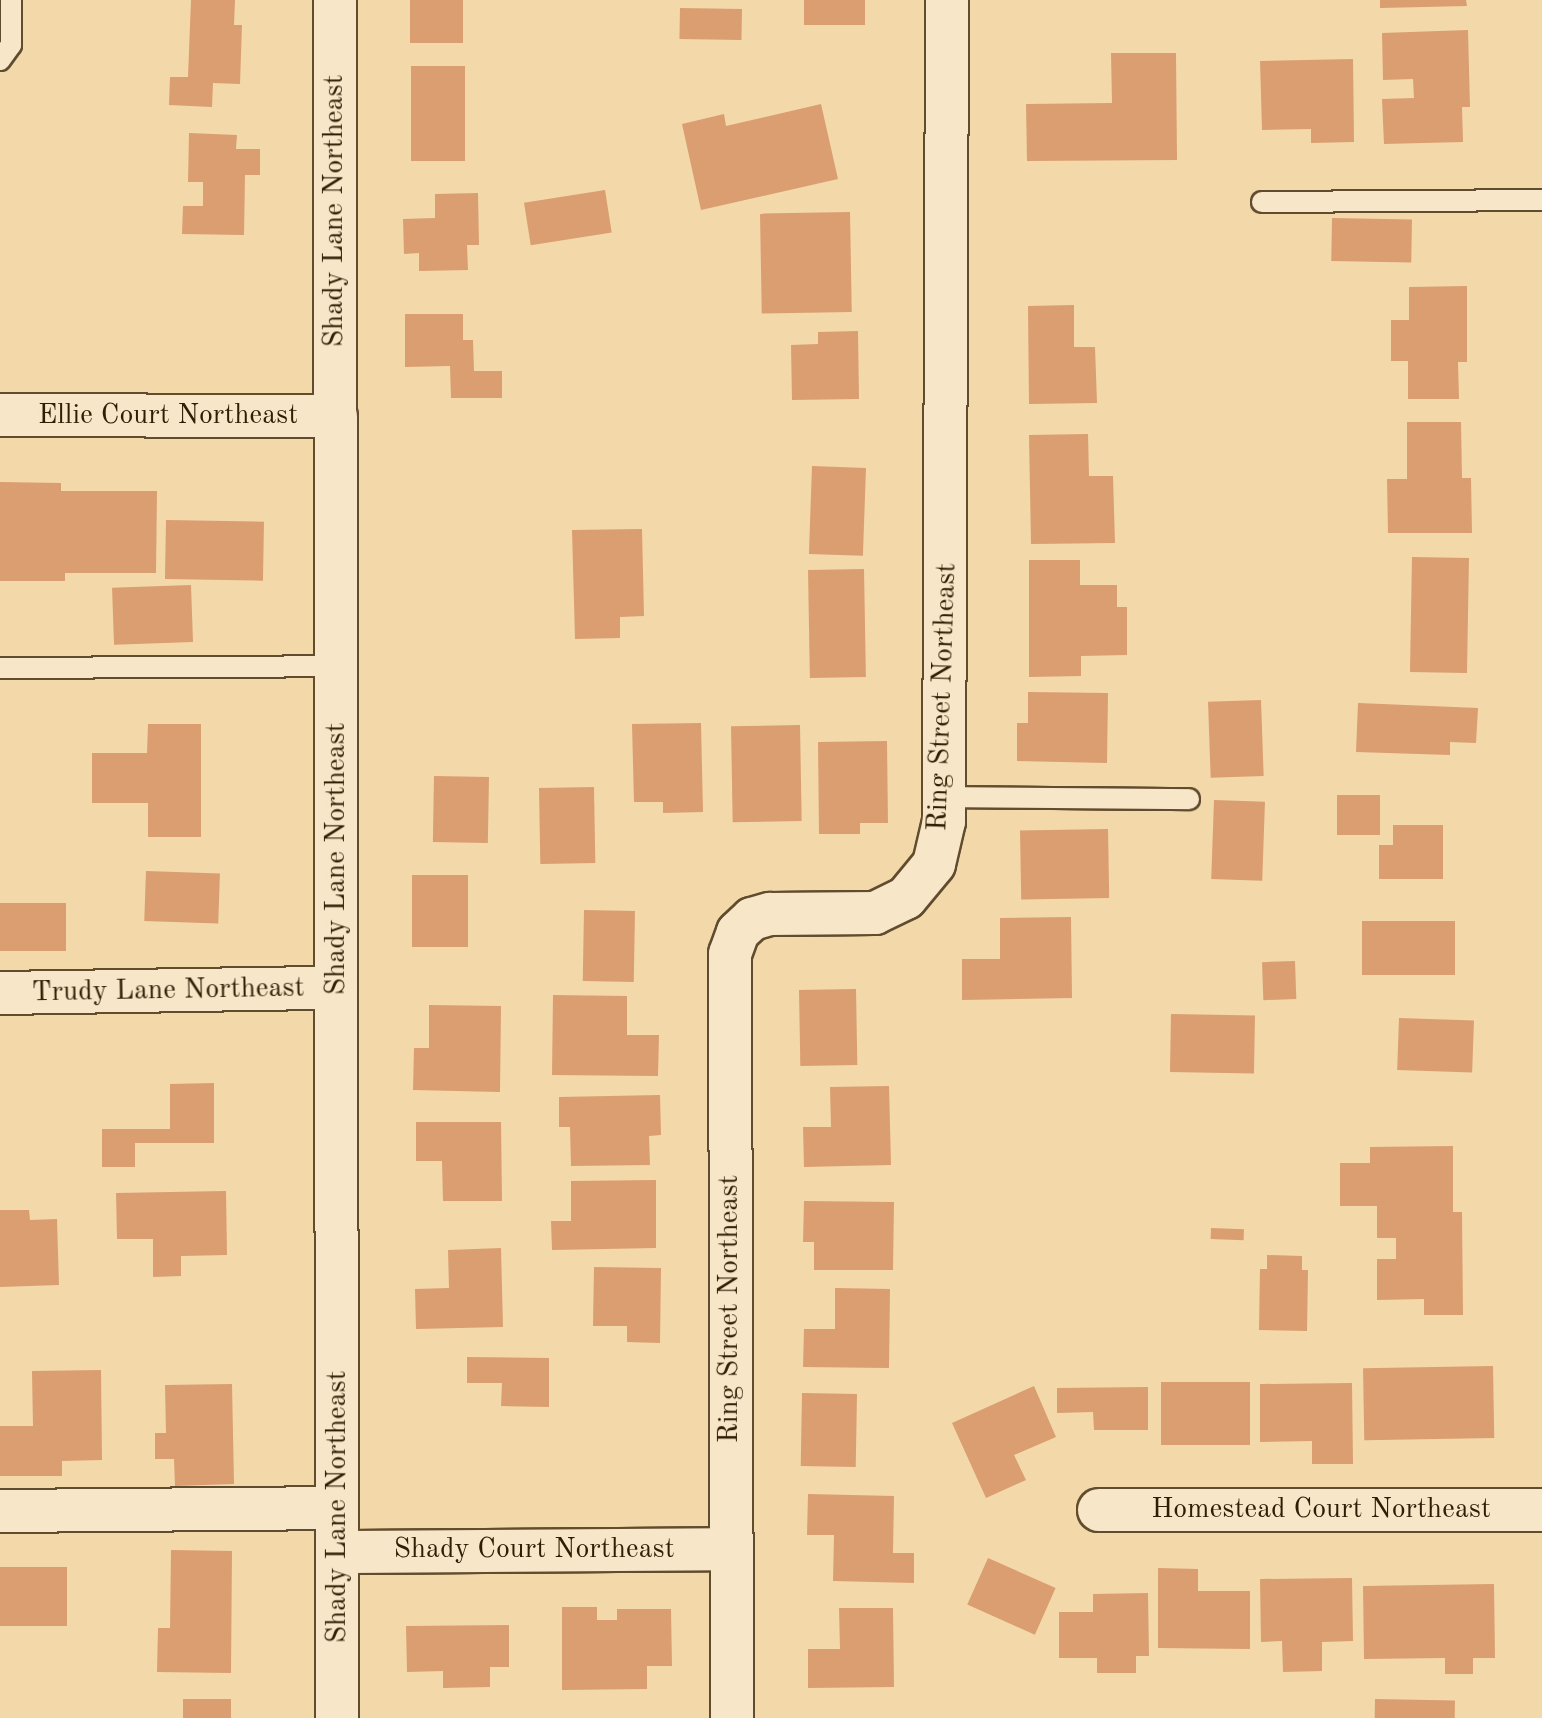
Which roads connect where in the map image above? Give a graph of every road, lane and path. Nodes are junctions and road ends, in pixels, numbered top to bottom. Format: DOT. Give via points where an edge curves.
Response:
graph roads {
  1 [pos="11,0"];
  2 [pos="335,0"];
  3 [pos="947,0"];
  4 [pos="0,60"];
  5 [pos="1542,200"];
  6 [pos="1262,202"];
  7 [pos="0,415"];
  8 [pos="336,416"];
  9 [pos="337,666"];
  10 [pos="0,668"];
  11 [pos="945,797"];
  12 [pos="1189,799"];
  13 [pos="336,988"];
  14 [pos="0,993"];
  15 [pos="337,1508"];
  16 [pos="1099,1510"];
  17 [pos="1542,1510"];
  18 [pos="0,1511"];
  19 [pos="731,1549"];
  20 [pos="338,1552"];
  21 [pos="337,1718"];
  22 [pos="732,1718"];
  1 -- 4 [label="lane" via="11,45"];
  2 -- 8 [label="street, Shady Lane Northeast"];
  3 -- 11 [label="street, Ring Street Northeast"];
  5 -- 6 [label="lane"];
  7 -- 8 [label="street, Ellie Court Northeast"];
  8 -- 9 [label="street, Shady Lane Northeast"];
  9 -- 10 [label="lane"];
  9 -- 13 [label="street, Shady Lane Northeast"];
  11 -- 12 [label="lane"];
  11 -- 19 [label="street, Ring Street Northeast" via="934,864 906,898 875,913 770,914 752,919 738,932 730,954"];
  13 -- 14 [label="street, Trudy Lane Northeast"];
  13 -- 15 [label="street, Shady Lane Northeast"];
  15 -- 18 [label="street"];
  15 -- 20 [label="street, Shady Lane Northeast"];
  16 -- 17 [label="street, Homestead Court Northeast"];
  19 -- 20 [label="street, Shady Court Northeast"];
  19 -- 22 [label="street, Ring Street Northeast"];
  20 -- 21 [label="street, Shady Lane Northeast"];
}
